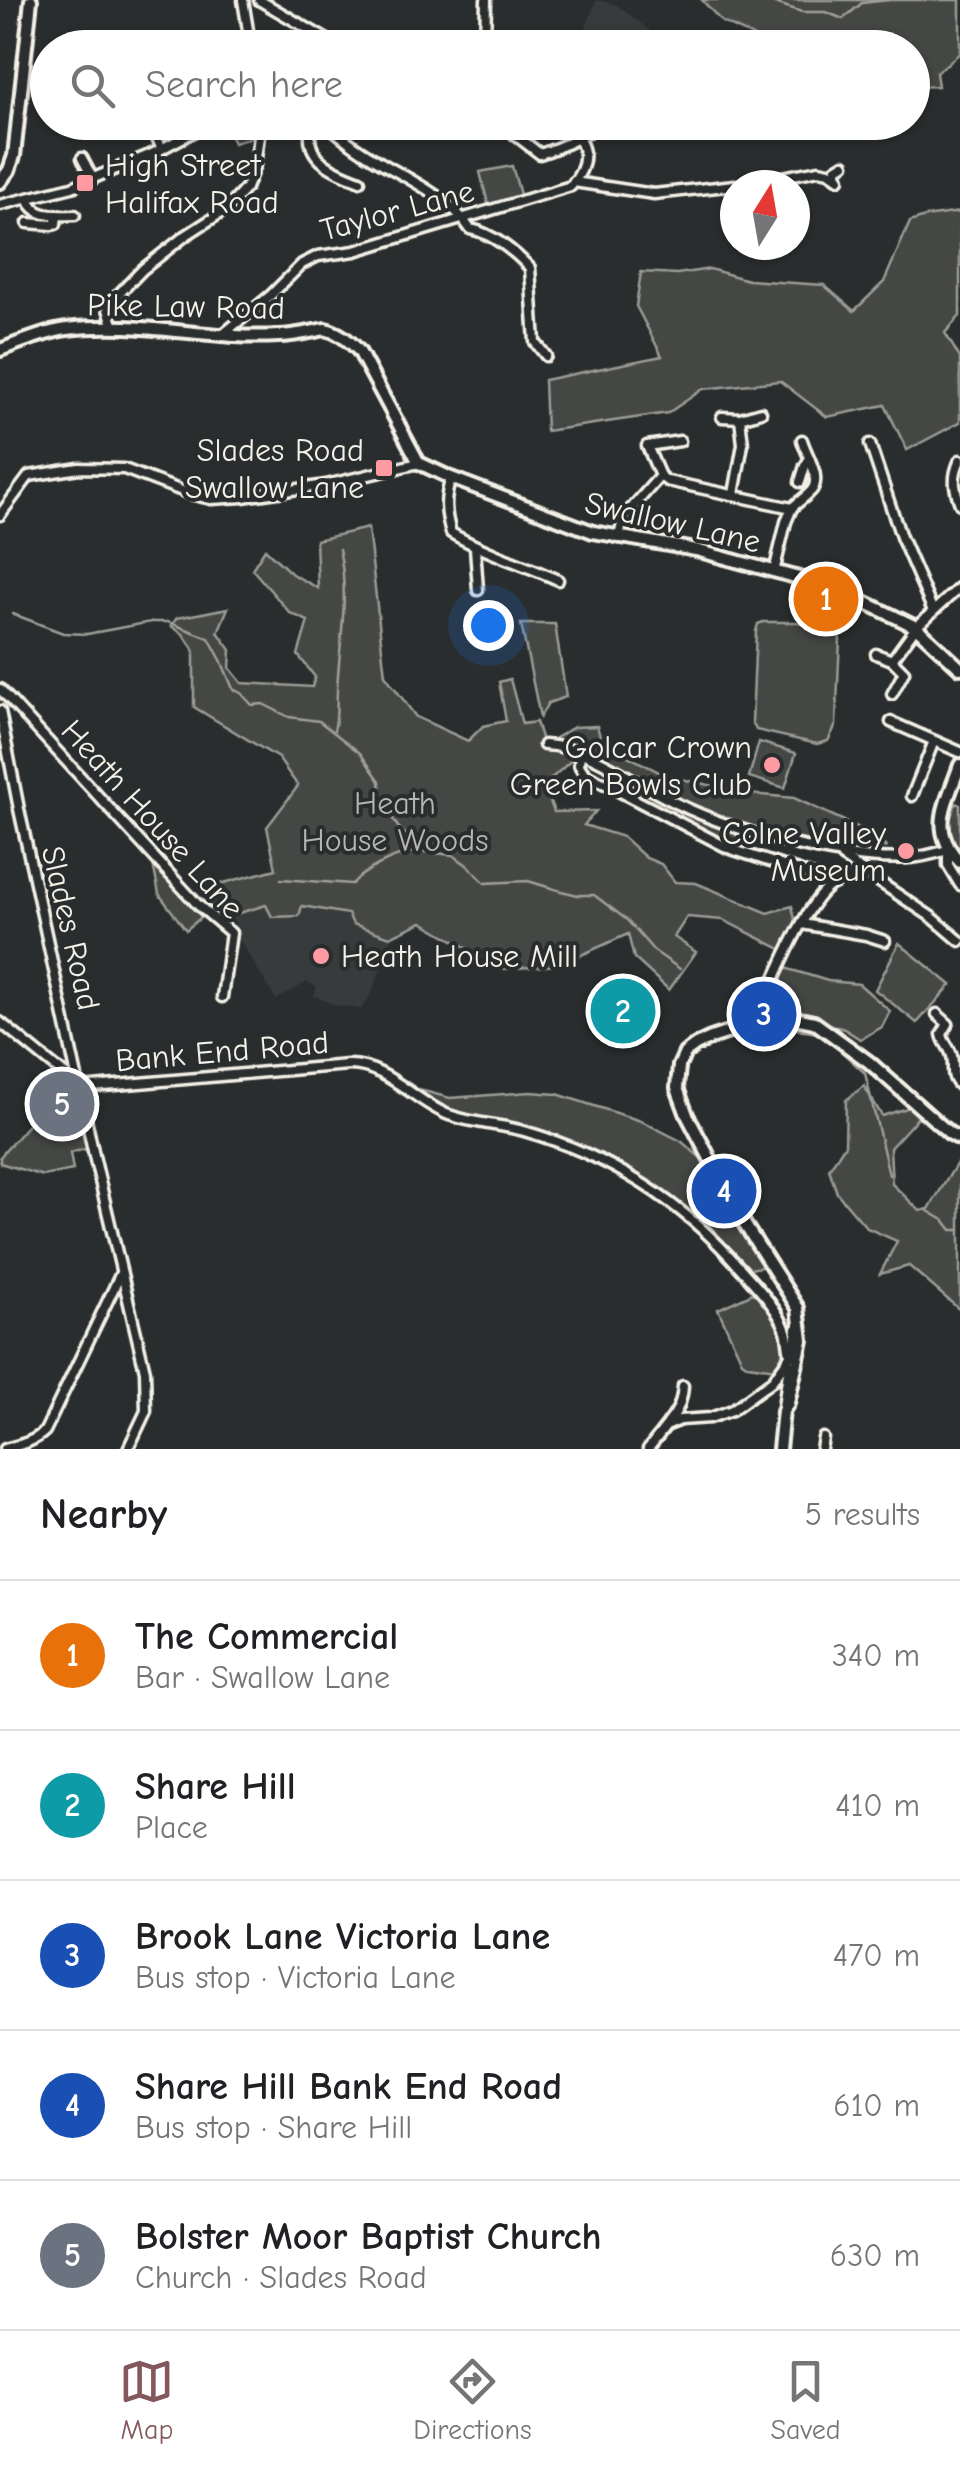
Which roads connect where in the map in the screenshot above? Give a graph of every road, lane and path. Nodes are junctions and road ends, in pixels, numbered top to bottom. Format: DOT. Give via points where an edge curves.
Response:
graph roads {
  1 [pos="31,0"];
  2 [pos="243,0"];
  3 [pos="259,0"];
  4 [pos="486,0"];
  5 [pos="248,30"];
  6 [pos="310,30"];
  7 [pos="485,30"];
  8 [pos="158,140"];
  9 [pos="176,140"];
  10 [pos="258,140"];
  11 [pos="310,140"];
  12 [pos="346,140"];
  13 [pos="522,140"];
  14 [pos="574,140"];
  15 [pos="581,140"];
  16 [pos="162,149"];
  17 [pos="82,158"];
  18 [pos="844,164"];
  19 [pos="810,172"];
  20 [pos="93,179"];
  21 [pos="360,181"];
  22 [pos="0,182"];
  23 [pos="574,182"];
  24 [pos="720,187"];
  25 [pos="28,199"];
  26 [pos="0,206"];
  27 [pos="57,215"];
  28 [pos="75,215"];
  29 [pos="465,219"];
  30 [pos="28,223"];
  31 [pos="114,327"];
  32 [pos="222,335"];
  33 [pos="0,350"];
  34 [pos="546,356"];
  35 [pos="761,412"];
  36 [pos="722,417"];
  37 [pos="740,418"];
  38 [pos="802,440"];
  39 [pos="680,441"];
  40 [pos="870,444"];
  41 [pos="960,460"];
  42 [pos="808,461"];
  43 [pos="419,464"];
  44 [pos="660,476"];
  45 [pos="451,478"];
  46 [pos="800,482"];
  47 [pos="734,494"];
  48 [pos="960,504"];
  49 [pos="792,508"];
  50 [pos="0,515"];
  51 [pos="619,538"];
  52 [pos="474,547"];
  53 [pos="774,572"];
  54 [pos="558,580"];
  55 [pos="960,587"];
  56 [pos="478,590"];
  57 [pos="933,611"];
  58 [pos="916,627"];
  59 [pos="876,654"];
  60 [pos="892,660"];
  61 [pos="960,668"];
  62 [pos="0,690"];
  63 [pos="892,694"];
  64 [pos="0,710"];
  65 [pos="891,722"];
  66 [pos="934,741"];
  67 [pos="544,744"];
  68 [pos="580,752"];
  69 [pos="960,752"];
  70 [pos="960,765"];
  71 [pos="912,796"];
  72 [pos="948,850"];
  73 [pos="838,854"];
  74 [pos="960,862"];
  75 [pos="871,875"];
  76 [pos="834,883"];
  77 [pos="960,885"];
  78 [pos="802,924"];
  79 [pos="885,941"];
  80 [pos="960,941"];
  81 [pos="222,997"];
  82 [pos="936,1014"];
  83 [pos="0,1022"];
  84 [pos="758,1023"];
  85 [pos="948,1024"];
  86 [pos="960,1033"];
  87 [pos="960,1086"];
  88 [pos="81,1088"];
  89 [pos="960,1139"];
  90 [pos="122,1272"];
  91 [pos="799,1319"];
  92 [pos="789,1357"];
  93 [pos="683,1386"];
  94 [pos="784,1412"];
  95 [pos="666,1426"];
  96 [pos="822,1438"];
  97 [pos="5,1449"];
  98 [pos="128,1449"];
  99 [pos="648,1449"];
  100 [pos="778,1449"];
  101 [pos="821,1449"];
  1 -- 22 [label="street" via="14,156"];
  2 -- 5 [label="street"];
  3 -- 6 [label="street"];
  4 -- 7 [label="street"];
  8 -- 16 [label="street"];
  9 -- 16 [label="street"];
  10 -- 31 [label="street" via="246,188 110,303"];
  11 -- 21 [label="street" via="321,162"];
  12 -- 29 [label="street"];
  13 -- 14 [label="street" via="540,154"];
  15 -- 23 [label="street" via="584,162"];
  16 -- 20 [label="street"];
  17 -- 20 [label="street"];
  18 -- 19 [label="street" via="836,168 839,179"];
  20 -- 25 [label="street"];
  23 -- 24 [label="street" via="654,194"];
  23 -- 29 [label="street, Taylor Lane"];
  25 -- 26 [label="street"];
  25 -- 27 [label="street" via="41,214"];
  27 -- 28 [label="street"];
  27 -- 30 [label="street" via="52,226"];
  29 -- 32 [label="street, Taylor Lane" via="318,256"];
  29 -- 34 [label="street" via="530,268 536,342"];
  31 -- 32 [label="street, Pike Law Road"];
  31 -- 33 [label="street, Pike Law Road" via="63,329"];
  32 -- 43 [label="street, Pike Law Road" via="276,337 325,329 349,340"];
  35 -- 37 [label="street"];
  36 -- 37 [label="street"];
  37 -- 47 [label="street" via="744,444"];
  38 -- 42 [label="street"];
  39 -- 44 [label="street" via="647,446"];
  40 -- 57 [label="street"];
  41 -- 48 [label="street" via="953,484"];
  42 -- 46 [label="street"];
  42 -- 49 [label="street" via="816,482"];
  43 -- 45 [label="street, Swallow Lane"];
  43 -- 50 [label="street" via="326,486 212,499 124,469 79,468 29,476"];
  44 -- 47 [label="street"];
  44 -- 51 [label="street" via="623,518"];
  45 -- 51 [label="street, Swallow Lane"];
  45 -- 52 [label="street" via="445,511 451,533"];
  47 -- 49 [label="street"];
  49 -- 53 [label="street"];
  51 -- 53 [label="street, Swallow Lane"];
  52 -- 54 [label="street"];
  52 -- 56 [label="street"];
  53 -- 58 [label="street, Swallow Lane" via="852,596"];
  55 -- 57 [label="street"];
  57 -- 58 [label="street"];
  58 -- 60 [label="street"];
  58 -- 61 [label="street, Swallow Lane"];
  59 -- 60 [label="street"];
  60 -- 63 [label="street" via="904,672"];
  62 -- 81 [label="street, Heath House Lane" via="231,933"];
  64 -- 88 [label="street, Slades Road"];
  65 -- 66 [label="street"];
  66 -- 69 [label="street"];
  66 -- 71 [label="street"];
  67 -- 68 [label="street"];
  68 -- 73 [label="street" via="692,812"];
  68 -- 76 [label="street" via="584,773 728,848"];
  70 -- 72 [label="street" via="941,832"];
  72 -- 73 [label="street" via="907,858"];
  72 -- 74 [label="street"];
  72 -- 77 [label="street"];
  73 -- 75 [label="street"];
  75 -- 76 [label="street"];
  75 -- 80 [label="street"];
  76 -- 78 [label="street"];
  78 -- 79 [label="street"];
  78 -- 84 [label="street"];
  82 -- 85 [label="street"];
  83 -- 88 [label="street"];
  84 -- 89 [label="street" via="786,1016 814,1022"];
  84 -- 91 [label="street" via="693,1046 679,1066 677,1088"];
  85 -- 86 [label="street"];
  85 -- 87 [label="street" via="943,1041"];
  88 -- 90 [label="street, Slades Road"];
  88 -- 92 [label="street, Bank End Road" via="358,1065 452,1116 522,1130 645,1183 718,1241 774,1309"];
  90 -- 97 [label="street" via="45,1431"];
  90 -- 98 [label="street, Slades Road" via="147,1394"];
  91 -- 92 [label="street"];
  91 -- 94 [label="street" via="802,1340"];
  92 -- 94 [label="street"];
  92 -- 95 [label="street" via="772,1381 732,1410"];
  93 -- 95 [label="street"];
  94 -- 100 [label="street"];
  95 -- 99 [label="street"];
  96 -- 101 [label="street"];
}
